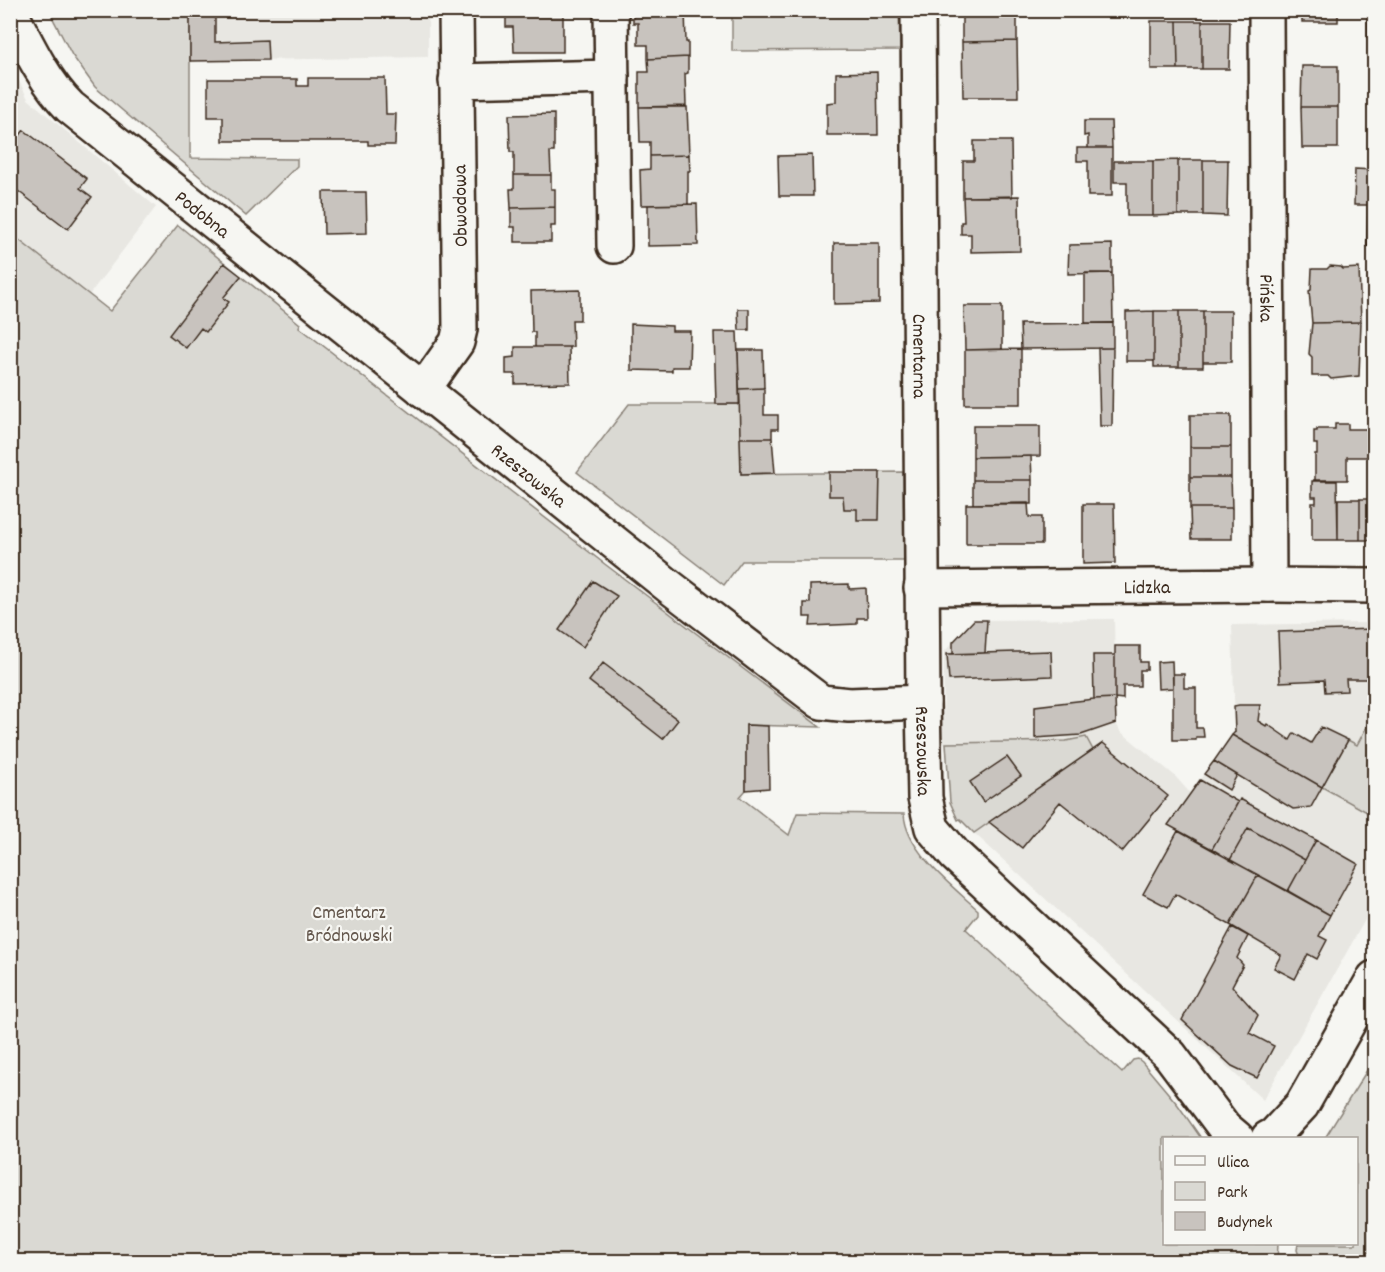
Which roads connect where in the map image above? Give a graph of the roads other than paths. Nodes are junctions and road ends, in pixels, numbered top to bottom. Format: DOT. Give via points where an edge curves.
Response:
graph roads {
  1 [pos="456,10"];
  2 [pos="611,10"];
  3 [pos="918,10"];
  4 [pos="1266,10"];
  5 [pos="10,11"];
  6 [pos="612,77"];
  7 [pos="456,81"];
  8 [pos="614,246"];
  9 [pos="423,390"];
  10 [pos="1269,585"];
  11 [pos="1374,586"];
  12 [pos="921,588"];
  13 [pos="922,702"];
  14 [pos="1374,978"];
  15 [pos="1237,1137"];
  16 [pos="1271,1137"];
  1 -- 7 [label="street, Obwodowa"];
  2 -- 6 [label="street"];
  3 -- 12 [label="street, Cmentarna"];
  4 -- 10 [label="street, Pińska"];
  5 -- 9 [label="street, Podobna" via="43,72 70,107"];
  6 -- 7 [label="street"];
  6 -- 8 [label="street"];
  7 -- 9 [label="street, Obwodowa" via="460,329 457,342"];
  9 -- 13 [label="street, Rzeszowska" via="820,702"];
  10 -- 11 [label="street, Lidzka"];
  10 -- 12 [label="street, Lidzka"];
  12 -- 13 [label="street, Cmentarna"];
  13 -- 15 [label="street, Rzeszowska" via="925,798 932,828 955,855 1170,1055 1224,1127"];
  14 -- 16 [label="street" via="1302,1105"];
}
